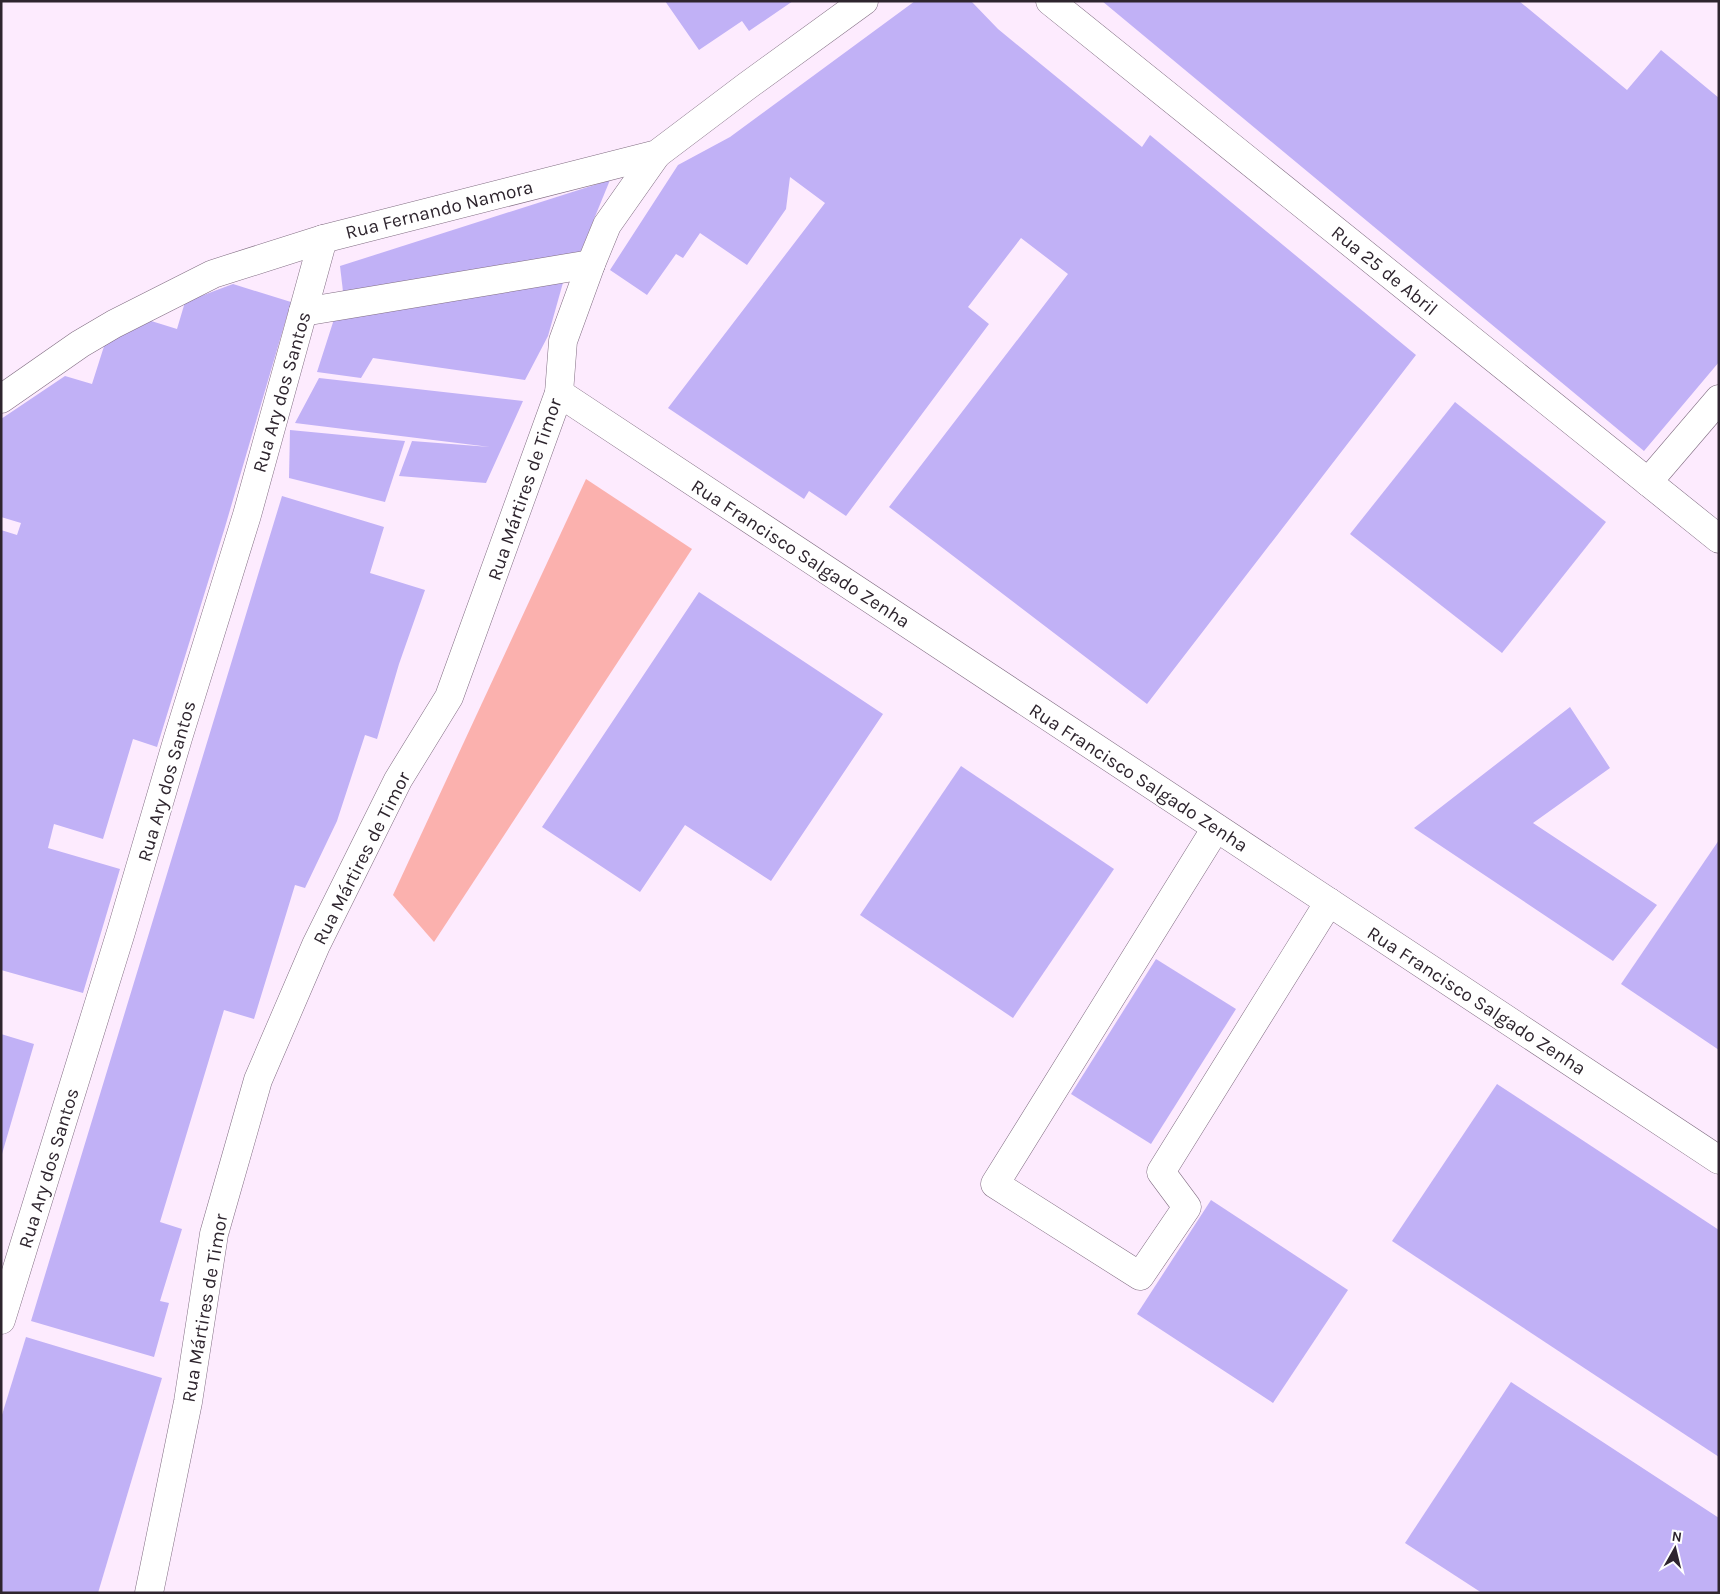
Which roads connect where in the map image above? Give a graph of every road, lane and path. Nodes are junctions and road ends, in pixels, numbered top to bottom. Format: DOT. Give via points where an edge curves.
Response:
graph roads {
  1 [pos="864,1"];
  2 [pos="1050,1"];
  3 [pos="657,154"];
  4 [pos="323,239"];
  5 [pos="591,264"];
  6 [pos="303,312"];
  7 [pos="559,393"];
  8 [pos="1,399"];
  9 [pos="1719,399"];
  10 [pos="1648,482"];
  11 [pos="1719,539"];
  12 [pos="1216,828"];
  13 [pos="1329,902"];
  14 [pos="1719,1160"];
  15 [pos="1,1320"];
  16 [pos="149,1593"];
  1 -- 3 [label="street, Rua Fernando Namora"];
  2 -- 10 [label="street, Rua 25 de Abril"];
  3 -- 4 [label="street, Rua Fernando Namora"];
  3 -- 5 [label="street, Rua Mártires de Timor" via="607,225"];
  4 -- 6 [label="street, Rua Ary dos Santos"];
  4 -- 8 [label="street, Rua Fernando Namora" via="212,274 80,344"];
  5 -- 6 [label="street"];
  5 -- 7 [label="street, Rua Mártires de Timor" via="563,342"];
  6 -- 15 [label="street, Rua Ary dos Santos" via="247,515"];
  7 -- 12 [label="street, Rua Francisco Salgado Zenha"];
  7 -- 16 [label="street, Rua Mártires de Timor" via="449,697 398,780 316,945 258,1080 214,1234 188,1402"];
  9 -- 10 [label="street"];
  10 -- 11 [label="street, Rua 25 de Abril"];
  12 -- 13 [label="street, Rua Francisco Salgado Zenha"];
  12 -- 13 [label="street" via="995,1184 1140,1276 1187,1207 1161,1172"];
  13 -- 14 [label="street, Rua Francisco Salgado Zenha"];
}
